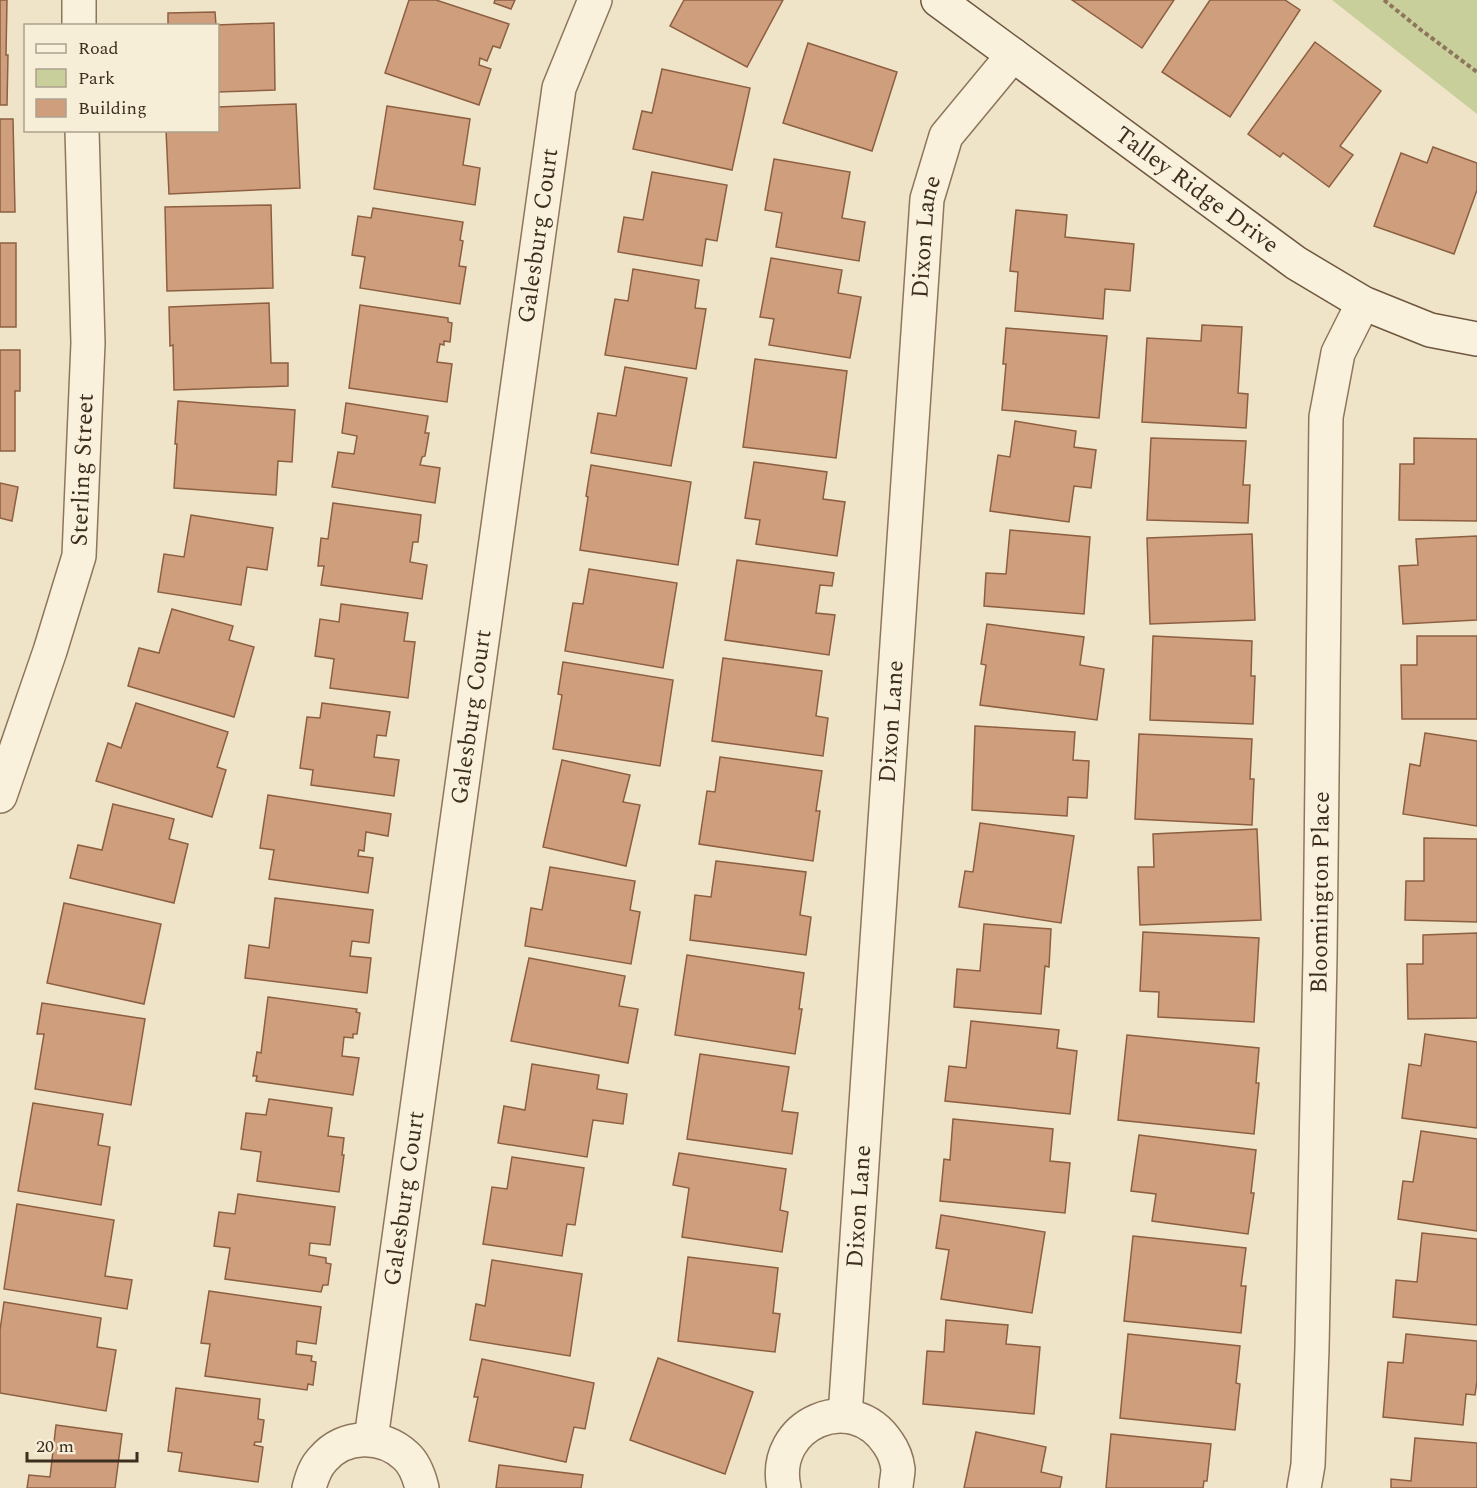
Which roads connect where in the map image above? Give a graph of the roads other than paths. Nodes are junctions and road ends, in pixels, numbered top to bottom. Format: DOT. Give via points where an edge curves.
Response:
graph roads {
  1 [pos="79,0"];
  2 [pos="595,0"];
  3 [pos="938,0"];
  4 [pos="79,24"];
  5 [pos="1013,55"];
  6 [pos="82,132"];
  7 [pos="1363,303"];
  8 [pos="1477,339"];
  9 [pos="0,796"];
  10 [pos="845,1416"];
  11 [pos="371,1439"];
  12 [pos="309,1488"];
  13 [pos="422,1488"];
  14 [pos="784,1488"];
  15 [pos="896,1488"];
  16 [pos="1304,1488"];
  1 -- 4 [label="street"];
  2 -- 11 [label="street, Galesburg Court" via="559,88"];
  3 -- 5 [label="street, Talley Ridge Drive"];
  5 -- 7 [label="street, Talley Ridge Drive" via="1296,263"];
  5 -- 10 [label="street, Dixon Lane" via="946,136 927,199"];
  6 -- 9 [label="street, Sterling Street" via="88,343 78,556"];
  7 -- 8 [label="street, Talley Ridge Drive" via="1430,330"];
  7 -- 16 [label="street, Bloomington Place" via="1338,353 1326,417 1320,956 1310,1418"];
  10 -- 14 [label="street" via="811,1423 796,1435 786,1450 782,1468"];
  10 -- 15 [label="street" via="864,1421 881,1433 898,1469"];
  11 -- 12 [label="street" via="353,1440 337,1447 323,1459"];
  11 -- 13 [label="street" via="391,1445 407,1457 419,1473"];
}
